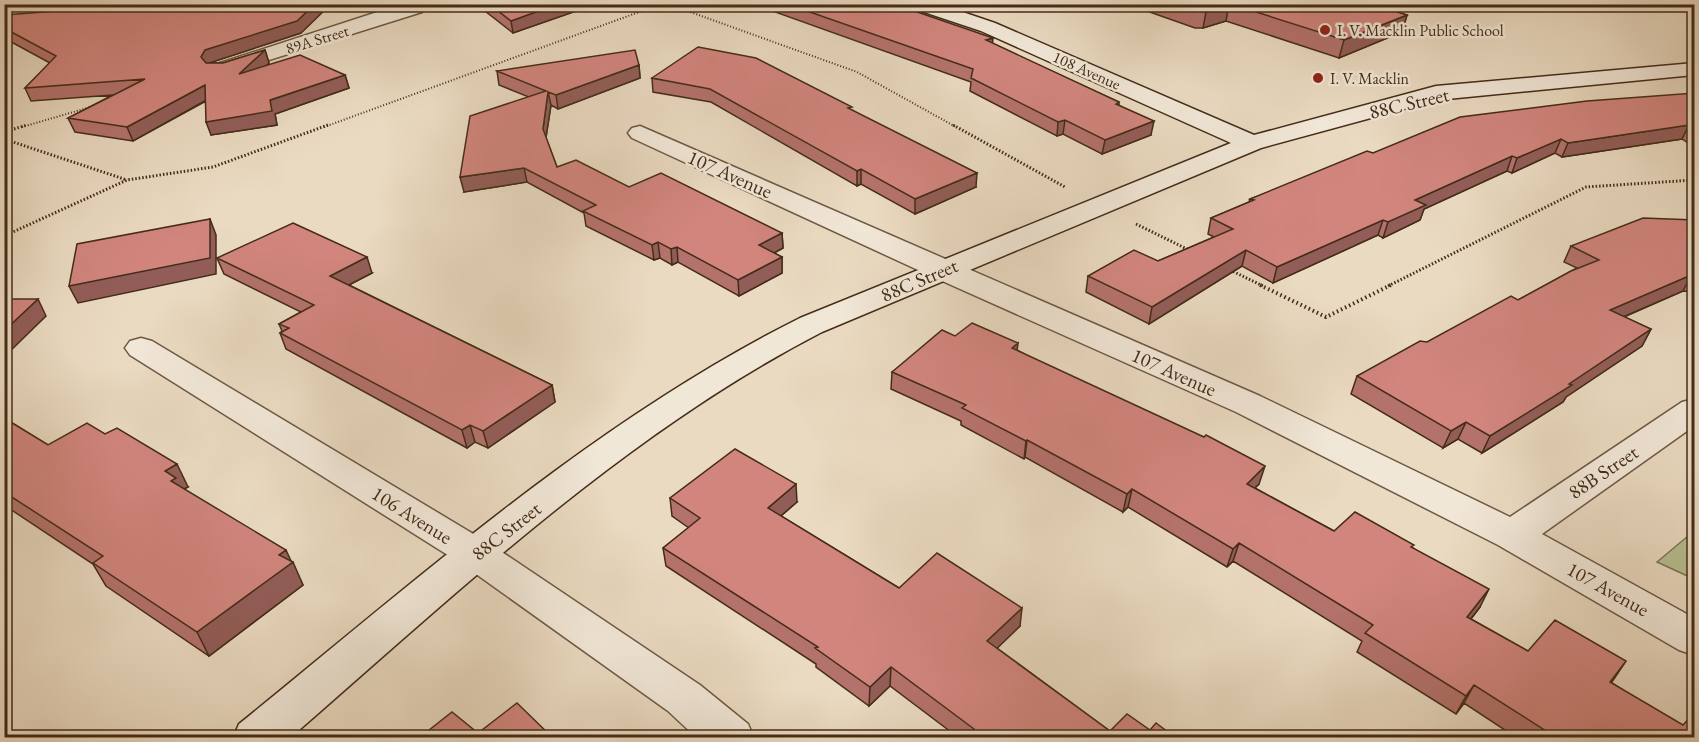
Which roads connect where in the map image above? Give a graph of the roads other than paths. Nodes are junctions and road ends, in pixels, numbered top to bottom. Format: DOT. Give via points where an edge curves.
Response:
graph roads {
  1 [pos="919,4"];
  2 [pos="413,6"];
  3 [pos="219,69"];
  4 [pos="1695,69"];
  5 [pos="640,133"];
  6 [pos="1252,143"];
  7 [pos="941,270"];
  8 [pos="141,348"];
  9 [pos="1695,410"];
  10 [pos="1512,535"];
  11 [pos="476,554"];
  12 [pos="1695,638"];
  13 [pos="256,738"];
  14 [pos="731,738"];
  1 -- 6 [label="street, 108 Avenue" via="988,27"];
  2 -- 3 [label="street, 89A Street"];
  4 -- 6 [label="street, 88C Street" via="1436,93"];
  5 -- 7 [label="street, 107 Avenue"];
  6 -- 7 [label="street, 88C Street"];
  7 -- 10 [label="street, 107 Avenue" via="1248,405"];
  7 -- 11 [label="street, 88C Street" via="811,326 701,386 651,419"];
  8 -- 11 [label="street, 106 Avenue"];
  9 -- 10 [label="street, 88B Street"];
  10 -- 12 [label="street, 107 Avenue"];
  11 -- 13 [label="street, 88C Street"];
  11 -- 14 [label="street, 106 Avenue" via="684,698"];
}
